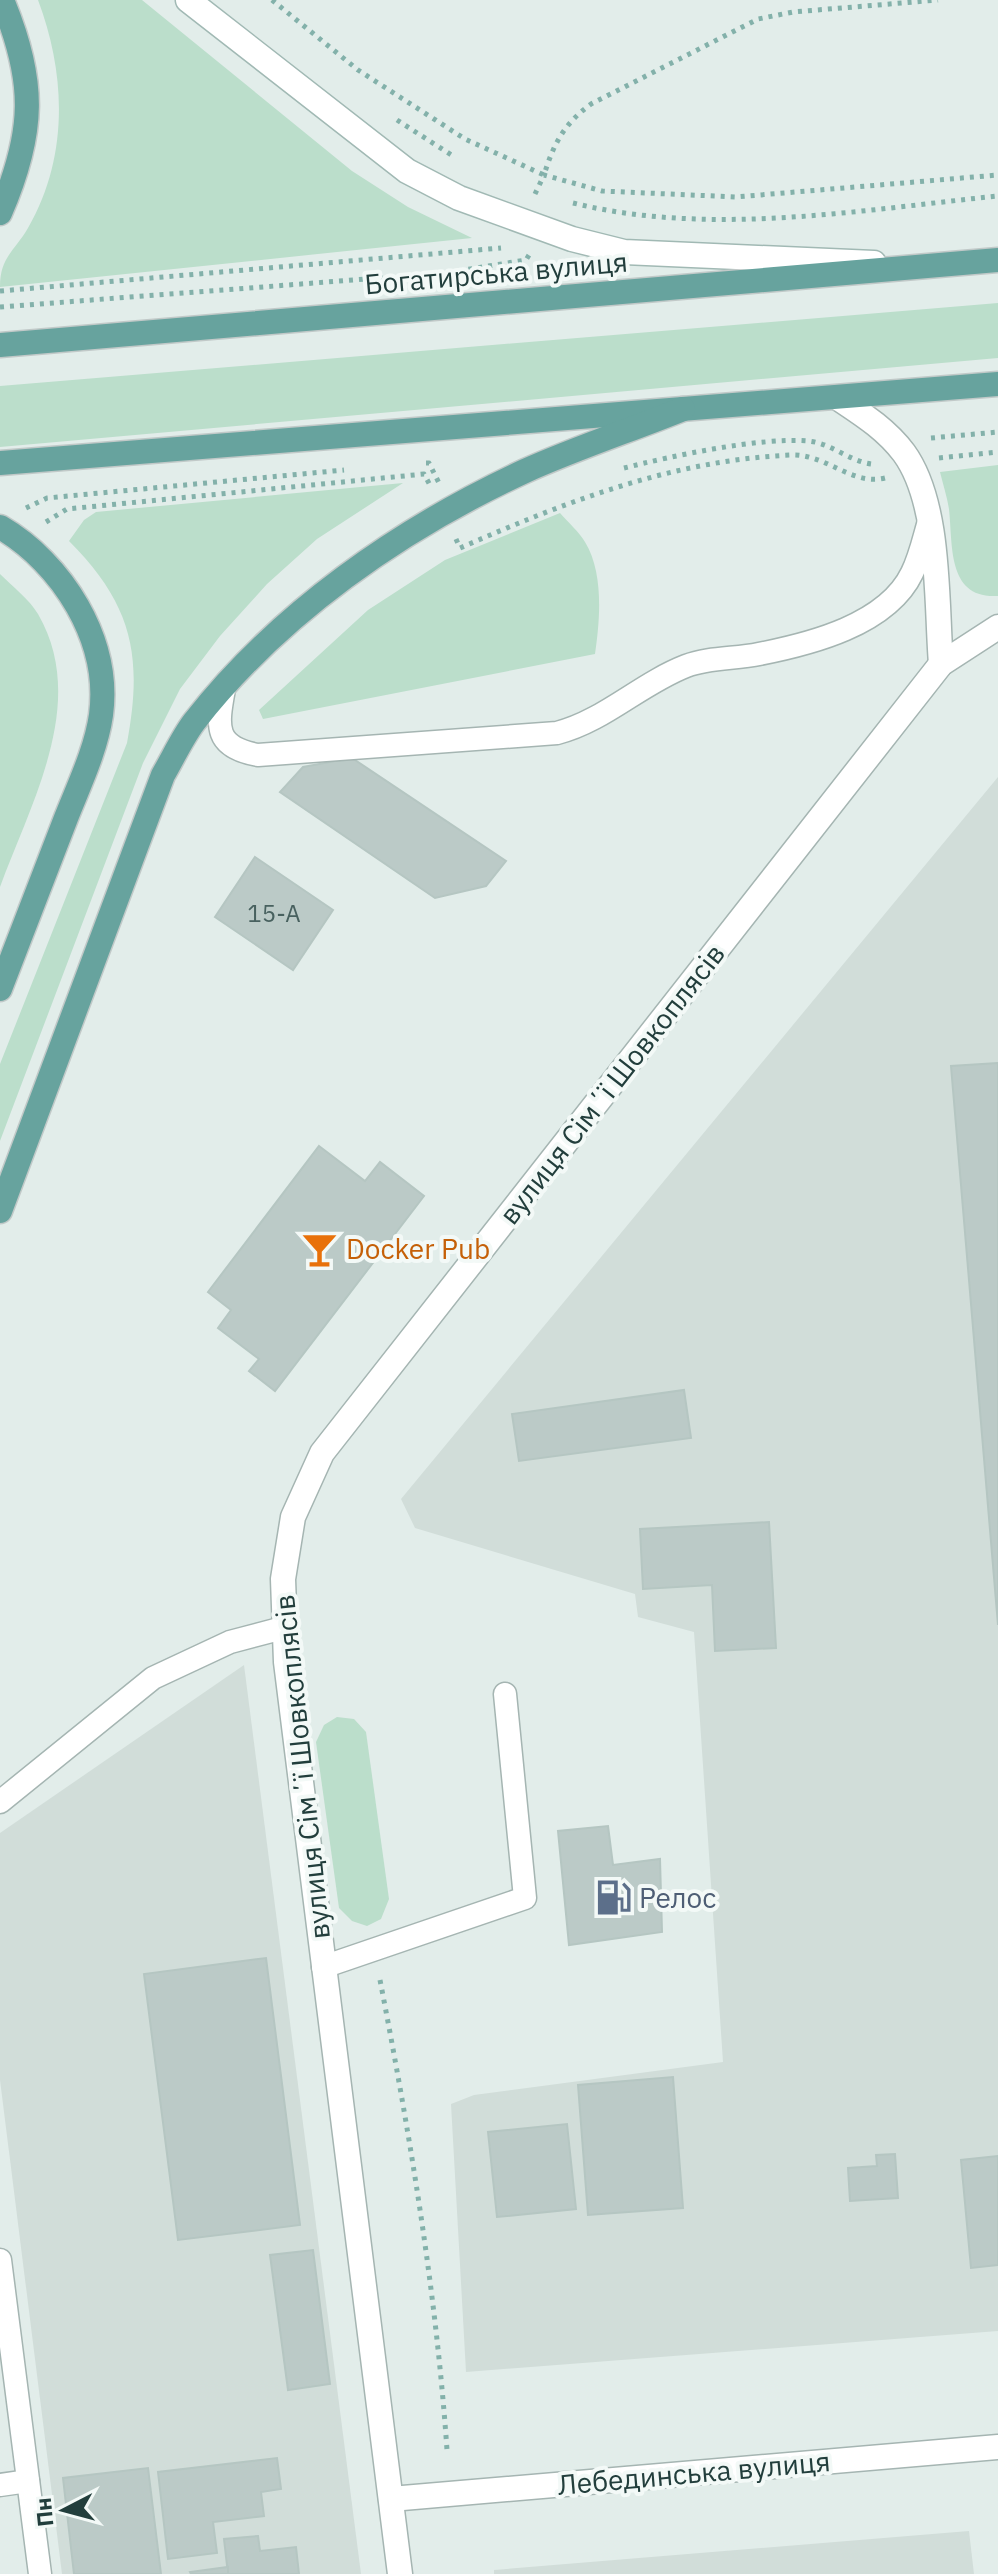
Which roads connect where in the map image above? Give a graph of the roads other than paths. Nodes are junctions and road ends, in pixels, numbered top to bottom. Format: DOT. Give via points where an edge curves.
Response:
graph roads {
  1 [pos="2,0"];
  2 [pos="188,0"];
  3 [pos="0,213"];
  4 [pos="998,260"];
  5 [pos="936,266"];
  6 [pos="0,345"];
  7 [pos="998,384"];
  8 [pos="838,398"];
  9 [pos="683,409"];
  10 [pos="0,463"];
  11 [pos="929,521"];
  12 [pos="0,527"];
  13 [pos="998,627"];
  14 [pos="941,664"];
  15 [pos="224,689"];
  16 [pos="0,989"];
  17 [pos="0,1211"];
  18 [pos="283,1628"];
  19 [pos="505,1694"];
  20 [pos="0,1802"];
  21 [pos="323,1967"];
  22 [pos="0,2260"];
  23 [pos="998,2447"];
  24 [pos="28,2481"];
  25 [pos="0,2485"];
  26 [pos="391,2499"];
  27 [pos="40,2574"];
  28 [pos="400,2574"];
  1 -- 3 [label="main road" via="26,70 27,110 24,148"];
  2 -- 5 [label="street" via="407,171 459,198 542,229 624,252"];
  4 -- 5 [label="main road, Богатирська вулиця"];
  5 -- 6 [label="main road, Богатирська вулиця"];
  7 -- 8 [label="main road"];
  8 -- 9 [label="main road"];
  8 -- 11 [label="street" via="880,427 903,451"];
  9 -- 10 [label="main road"];
  9 -- 15 [label="main road" via="526,470 452,508 293,618"];
  11 -- 14 [label="street"];
  11 -- 15 [label="lane" via="911,575 888,604 859,623 759,654 690,665 645,685 585,726 557,733 258,755 234,751 223,738 218,720"];
  12 -- 16 [label="main road" via="32,546 89,626 100,676 101,714 90,757"];
  13 -- 14 [label="street"];
  14 -- 18 [label="street, вулиця Сімʼї Шовкоплясів" via="322,1453 293,1517 283,1579"];
  15 -- 17 [label="main road" via="193,724 163,775"];
  18 -- 20 [label="lane" via="230,1642 153,1678"];
  18 -- 21 [label="street, вулиця Сімʼї Шовкоплясів"];
  19 -- 21 [label="lane" via="525,1898"];
  21 -- 26 [label="street, вулиця Сімʼї Шовкоплясів"];
  22 -- 24 [label="lane"];
  23 -- 26 [label="street, Лебединська вулиця"];
  24 -- 25 [label="lane"];
  24 -- 27 [label="lane"];
  26 -- 28 [label="street, вулиця Сімʼї Шовкоплясів"];
}
